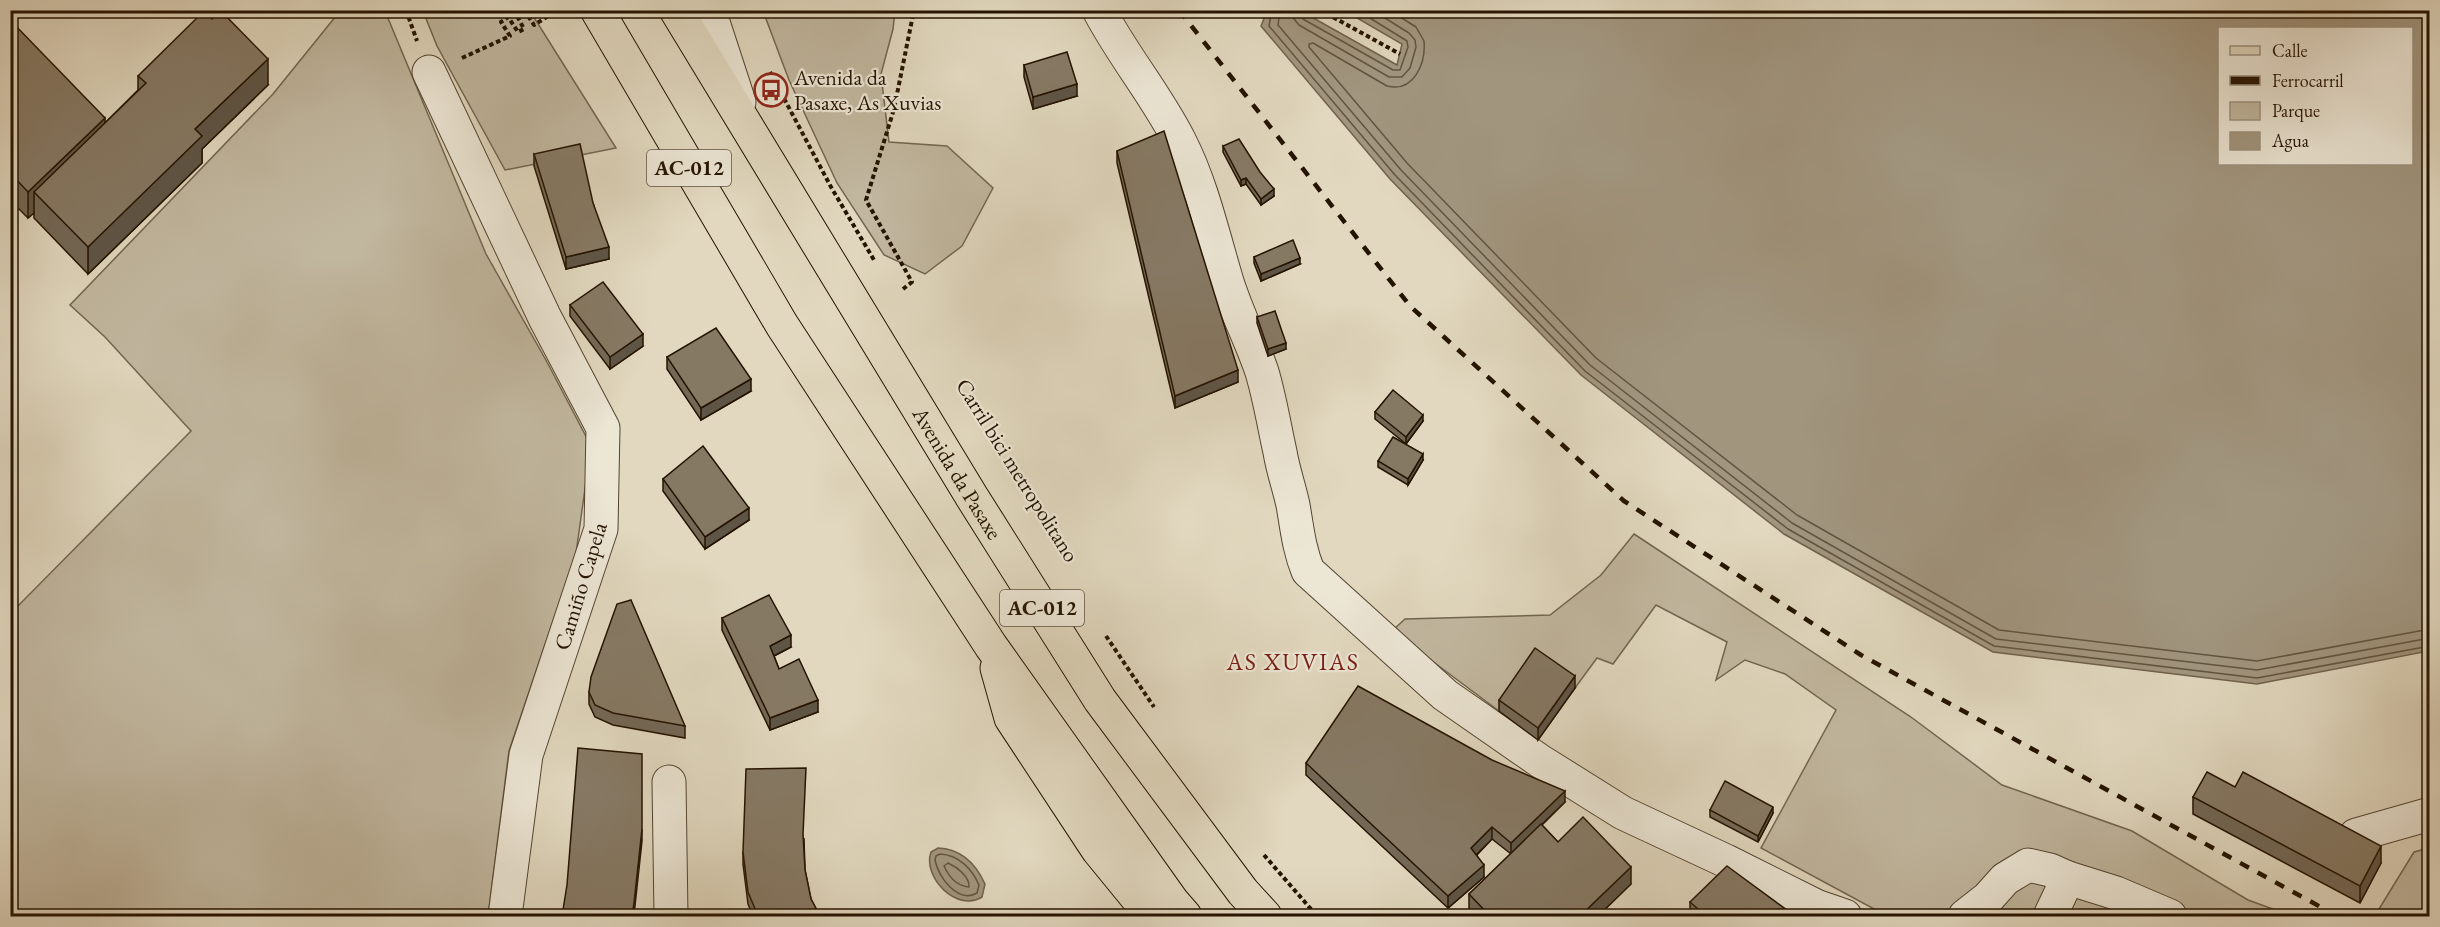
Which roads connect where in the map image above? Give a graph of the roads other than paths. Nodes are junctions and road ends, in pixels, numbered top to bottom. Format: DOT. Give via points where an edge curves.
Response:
graph roads {
  1 [pos="597,10"];
  2 [pos="676,10"];
  3 [pos="709,10"];
  4 [pos="1100,10"];
  5 [pos="429,72"];
  6 [pos="748,130"];
  7 [pos="991,646"];
  8 [pos="669,782"];
  9 [pos="2430,814"];
  10 [pos="2356,836"];
  11 [pos="2068,878"];
  12 [pos="506,916"];
  13 [pos="671,916"];
  14 [pos="1152,916"];
  15 [pos="1185,916"];
  16 [pos="1265,916"];
  17 [pos="1845,916"];
  18 [pos="1965,916"];
  19 [pos="2050,916"];
  20 [pos="2170,916"];
  1 -- 7 [label="main road, AC-012" via="782,325"];
  2 -- 6 [label="main road, Avenida da Pasaxe / AC-012"];
  3 -- 6 [label="street"];
  4 -- 17 [label="street" via="1181,142 1194,176 1225,276 1262,374 1299,548 1308,571 1445,695 1539,761 1623,813 1816,906"];
  5 -- 12 [label="street, Camiño Capela" via="545,318 603,428 601,529 526,755"];
  6 -- 16 [label="main road, Avenida da Pasaxe / AC-012" via="1100,700"];
  7 -- 14 [label="main road" via="1011,718 1098,850"];
  7 -- 15 [label="main road, AC-012"];
  8 -- 13 [label="street"];
  9 -- 10 [label="street"];
  11 -- 18 [label="street" via="2028,865 2005,879"];
  11 -- 19 [label="street"];
  11 -- 20 [label="street"];
}
